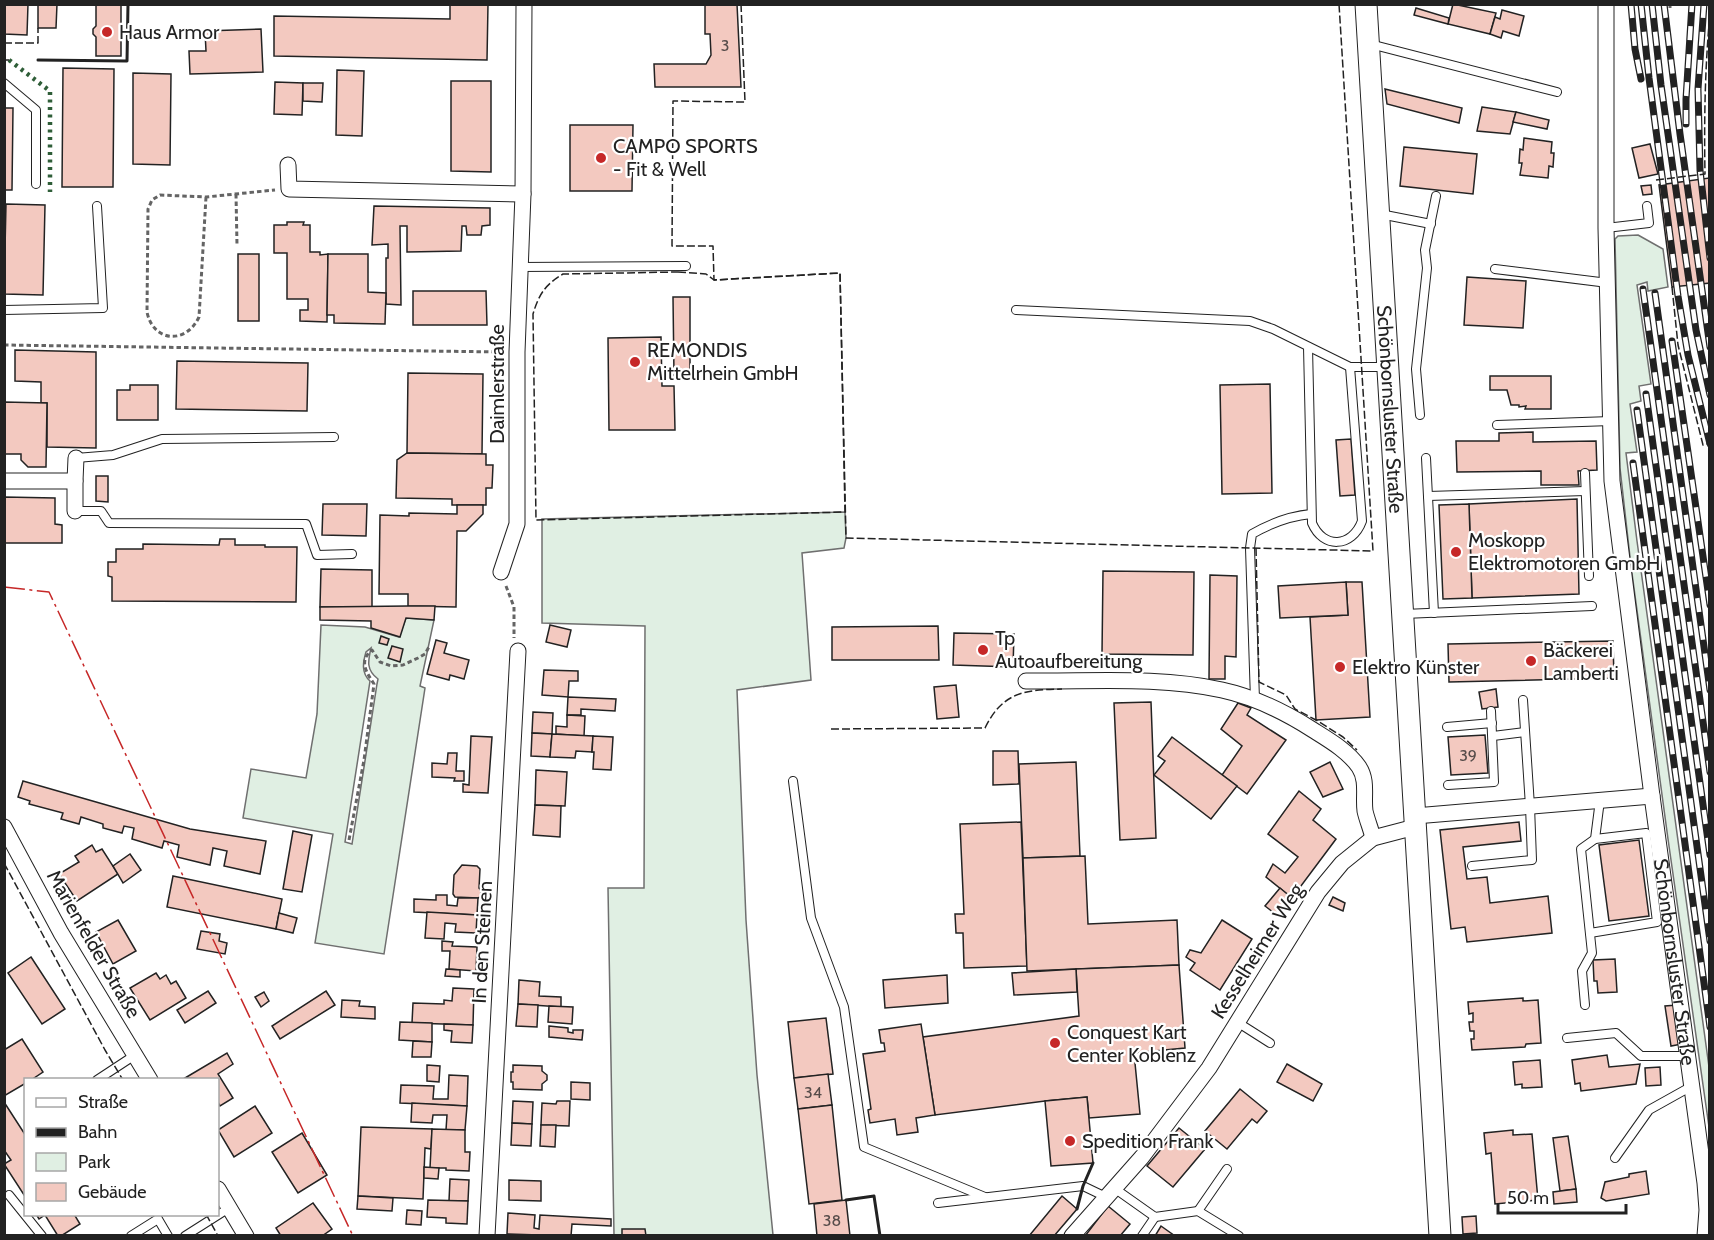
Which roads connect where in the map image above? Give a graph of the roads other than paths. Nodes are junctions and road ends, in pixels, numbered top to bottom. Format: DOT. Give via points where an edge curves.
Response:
graph roads {
  1 [pos="524,4"];
  2 [pos="1366,4"];
  3 [pos="1606,4"];
  4 [pos="1368,44"];
  5 [pos="4,83"];
  6 [pos="1557,92"];
  7 [pos="288,165"];
  8 [pos="36,184"];
  9 [pos="523,194"];
  10 [pos="1437,196"];
  11 [pos="98,206"];
  12 [pos="1647,206"];
  13 [pos="1379,214"];
  14 [pos="1431,224"];
  15 [pos="1606,228"];
  16 [pos="686,266"];
  17 [pos="519,267"];
  18 [pos="1495,269"];
  19 [pos="1608,283"];
  20 [pos="4,310"];
  21 [pos="1016,310"];
  22 [pos="1308,346"];
  23 [pos="1350,367"];
  24 [pos="1388,367"];
  25 [pos="1420,415"];
  26 [pos="1611,421"];
  27 [pos="1497,425"];
  28 [pos="334,437"];
  29 [pos="76,458"];
  30 [pos="1426,459"];
  31 [pos="1586,473"];
  32 [pos="4,481"];
  33 [pos="75,481"];
  34 [pos="1586,491"];
  35 [pos="1428,496"];
  36 [pos="75,511"];
  37 [pos="1311,514"];
  38 [pos="352,554"];
  39 [pos="501,572"];
  40 [pos="1589,576"];
  41 [pos="1592,606"];
  42 [pos="1434,613"];
  43 [pos="1403,614"];
  44 [pos="518,651"];
  45 [pos="1026,681"];
  46 [pos="1255,700"];
  47 [pos="1523,700"];
  48 [pos="1491,711"];
  49 [pos="1492,723"];
  50 [pos="1448,727"];
  51 [pos="1525,732"];
  52 [pos="1493,736"];
  53 [pos="793,781"];
  54 [pos="1448,785"];
  55 [pos="1652,796"];
  56 [pos="1599,800"];
  57 [pos="1530,806"];
  58 [pos="1415,821"];
  59 [pos="4,827"];
  60 [pos="1373,838"];
  61 [pos="1595,838"];
  62 [pos="1472,866"];
  63 [pos="1590,933"];
  64 [pos="1586,1005"];
  65 [pos="1237,1022"];
  66 [pos="1567,1038"];
  67 [pos="1270,1043"];
  68 [pos="135,1055"];
  69 [pos="1688,1056"];
  70 [pos="100,1078"];
  71 [pos="149,1078"];
  72 [pos="1692,1086"];
  73 [pos="1615,1158"];
  74 [pos="1227,1169"];
  75 [pos="219,1191"];
  76 [pos="6,1193"];
  77 [pos="1110,1193"];
  78 [pos="985,1197"];
  79 [pos="938,1203"];
  80 [pos="229,1208"];
  81 [pos="1198,1211"];
  82 [pos="24,1214"];
  83 [pos="219,1214"];
  84 [pos="25,1216"];
  85 [pos="216,1216"];
  86 [pos="157,1217"];
  87 [pos="1155,1217"];
  88 [pos="42,1236"];
  89 [pos="131,1236"];
  90 [pos="168,1236"];
  91 [pos="185,1236"];
  92 [pos="246,1236"];
  93 [pos="488,1236"];
  94 [pos="1072,1236"];
  95 [pos="1142,1236"];
  96 [pos="1239,1236"];
  97 [pos="1440,1236"];
  98 [pos="1705,1236"];
  1 -- 9 [label="street, Daimlerstraße"];
  2 -- 4 [label="street, Schönbornsluster Straße"];
  3 -- 15 [label="street, Schönbornsluster Straße"];
  4 -- 6 [label="lane"];
  4 -- 13 [label="street, Schönbornsluster Straße"];
  5 -- 8 [label="lane" via="36,110"];
  7 -- 9 [label="street" via="289,189"];
  9 -- 17 [label="street, Daimlerstraße"];
  10 -- 14 [label="lane"];
  11 -- 20 [label="lane" via="103,308"];
  12 -- 15 [label="lane" via="1649,223"];
  13 -- 14 [label="lane"];
  13 -- 24 [label="street, Schönbornsluster Straße"];
  14 -- 25 [label="lane" via="1425,250 1427,268 1416,369"];
  15 -- 19 [label="street, Schönbornsluster Straße"];
  16 -- 17 [label="lane"];
  17 -- 39 [label="street, Daimlerstraße" via="517,524"];
  18 -- 19 [label="lane"];
  19 -- 26 [label="street, Schönbornsluster Straße"];
  21 -- 22 [label="lane" via="1250,321"];
  22 -- 23 [label="lane"];
  22 -- 37 [label="lane"];
  23 -- 24 [label="lane"];
  23 -- 37 [label="lane" via="1362,522 1354,536 1329,541 1316,531"];
  24 -- 43 [label="street, Schönbornsluster Straße"];
  26 -- 27 [label="lane"];
  26 -- 55 [label="street, Schönbornsluster Straße" via="1612,482"];
  28 -- 29 [label="lane" via="162,439 113,455"];
  29 -- 33 [label="street"];
  30 -- 35 [label="lane"];
  31 -- 34 [label="lane"];
  32 -- 33 [label="street"];
  33 -- 36 [label="street"];
  34 -- 35 [label="lane"];
  34 -- 40 [label="lane"];
  35 -- 42 [label="lane"];
  36 -- 38 [label="lane" via="102,511 109,523 306,524 317,555"];
  37 -- 46 [label="lane" via="1268,525 1252,534"];
  41 -- 42 [label="lane"];
  42 -- 43 [label="lane"];
  43 -- 58 [label="street, Schönbornsluster Straße"];
  44 -- 93 [label="street, In den Steinen"];
  45 -- 46 [label="street" via="1194,685"];
  46 -- 60 [label="street" via="1313,729 1359,767"];
  47 -- 51 [label="lane"];
  48 -- 49 [label="lane"];
  49 -- 50 [label="lane"];
  49 -- 52 [label="lane"];
  51 -- 52 [label="lane"];
  51 -- 57 [label="lane"];
  52 -- 54 [label="lane" via="1494,782"];
  53 -- 78 [label="lane" via="811,918 844,1007 864,1147"];
  55 -- 56 [label="street"];
  55 -- 69 [label="street, Schönbornsluster Straße"];
  56 -- 57 [label="street"];
  56 -- 61 [label="lane"];
  57 -- 58 [label="street"];
  57 -- 62 [label="lane" via="1532,860"];
  58 -- 60 [label="street, Kesselheimer Weg"];
  58 -- 97 [label="street, Schönbornsluster Straße"];
  59 -- 68 [label="street, Marienfelder Straße" via="61,933"];
  60 -- 65 [label="street, Kesselheimer Weg" via="1342,863 1318,892"];
  61 -- 63 [label="lane" via="1581,849"];
  61 -- 63 [label="lane" via="1646,833 1657,922"];
  63 -- 64 [label="lane" via="1592,953 1582,971"];
  65 -- 67 [label="lane"];
  65 -- 77 [label="street, Kesselheimer Weg" via="1209,1068"];
  66 -- 69 [label="lane" via="1616,1033 1641,1056"];
  68 -- 70 [label="lane"];
  68 -- 71 [label="street, Marienfelder Straße"];
  69 -- 72 [label="street, Schönbornsluster Straße"];
  72 -- 73 [label="lane" via="1649,1110"];
  72 -- 98 [label="street, Schönbornsluster Straße" via="1705,1183"];
  74 -- 81 [label="lane"];
  75 -- 80 [label="street"];
  76 -- 82 [label="lane"];
  77 -- 78 [label="lane" via="1083,1186"];
  77 -- 87 [label="lane"];
  77 -- 94 [label="street, Kesselheimer Weg"];
  78 -- 79 [label="lane"];
  80 -- 83 [label="lane"];
  80 -- 92 [label="street"];
  81 -- 87 [label="lane"];
  81 -- 96 [label="lane"];
  84 -- 88 [label="lane"];
  85 -- 91 [label="lane"];
  86 -- 89 [label="lane"];
  86 -- 90 [label="lane"];
  87 -- 95 [label="lane"];
}
